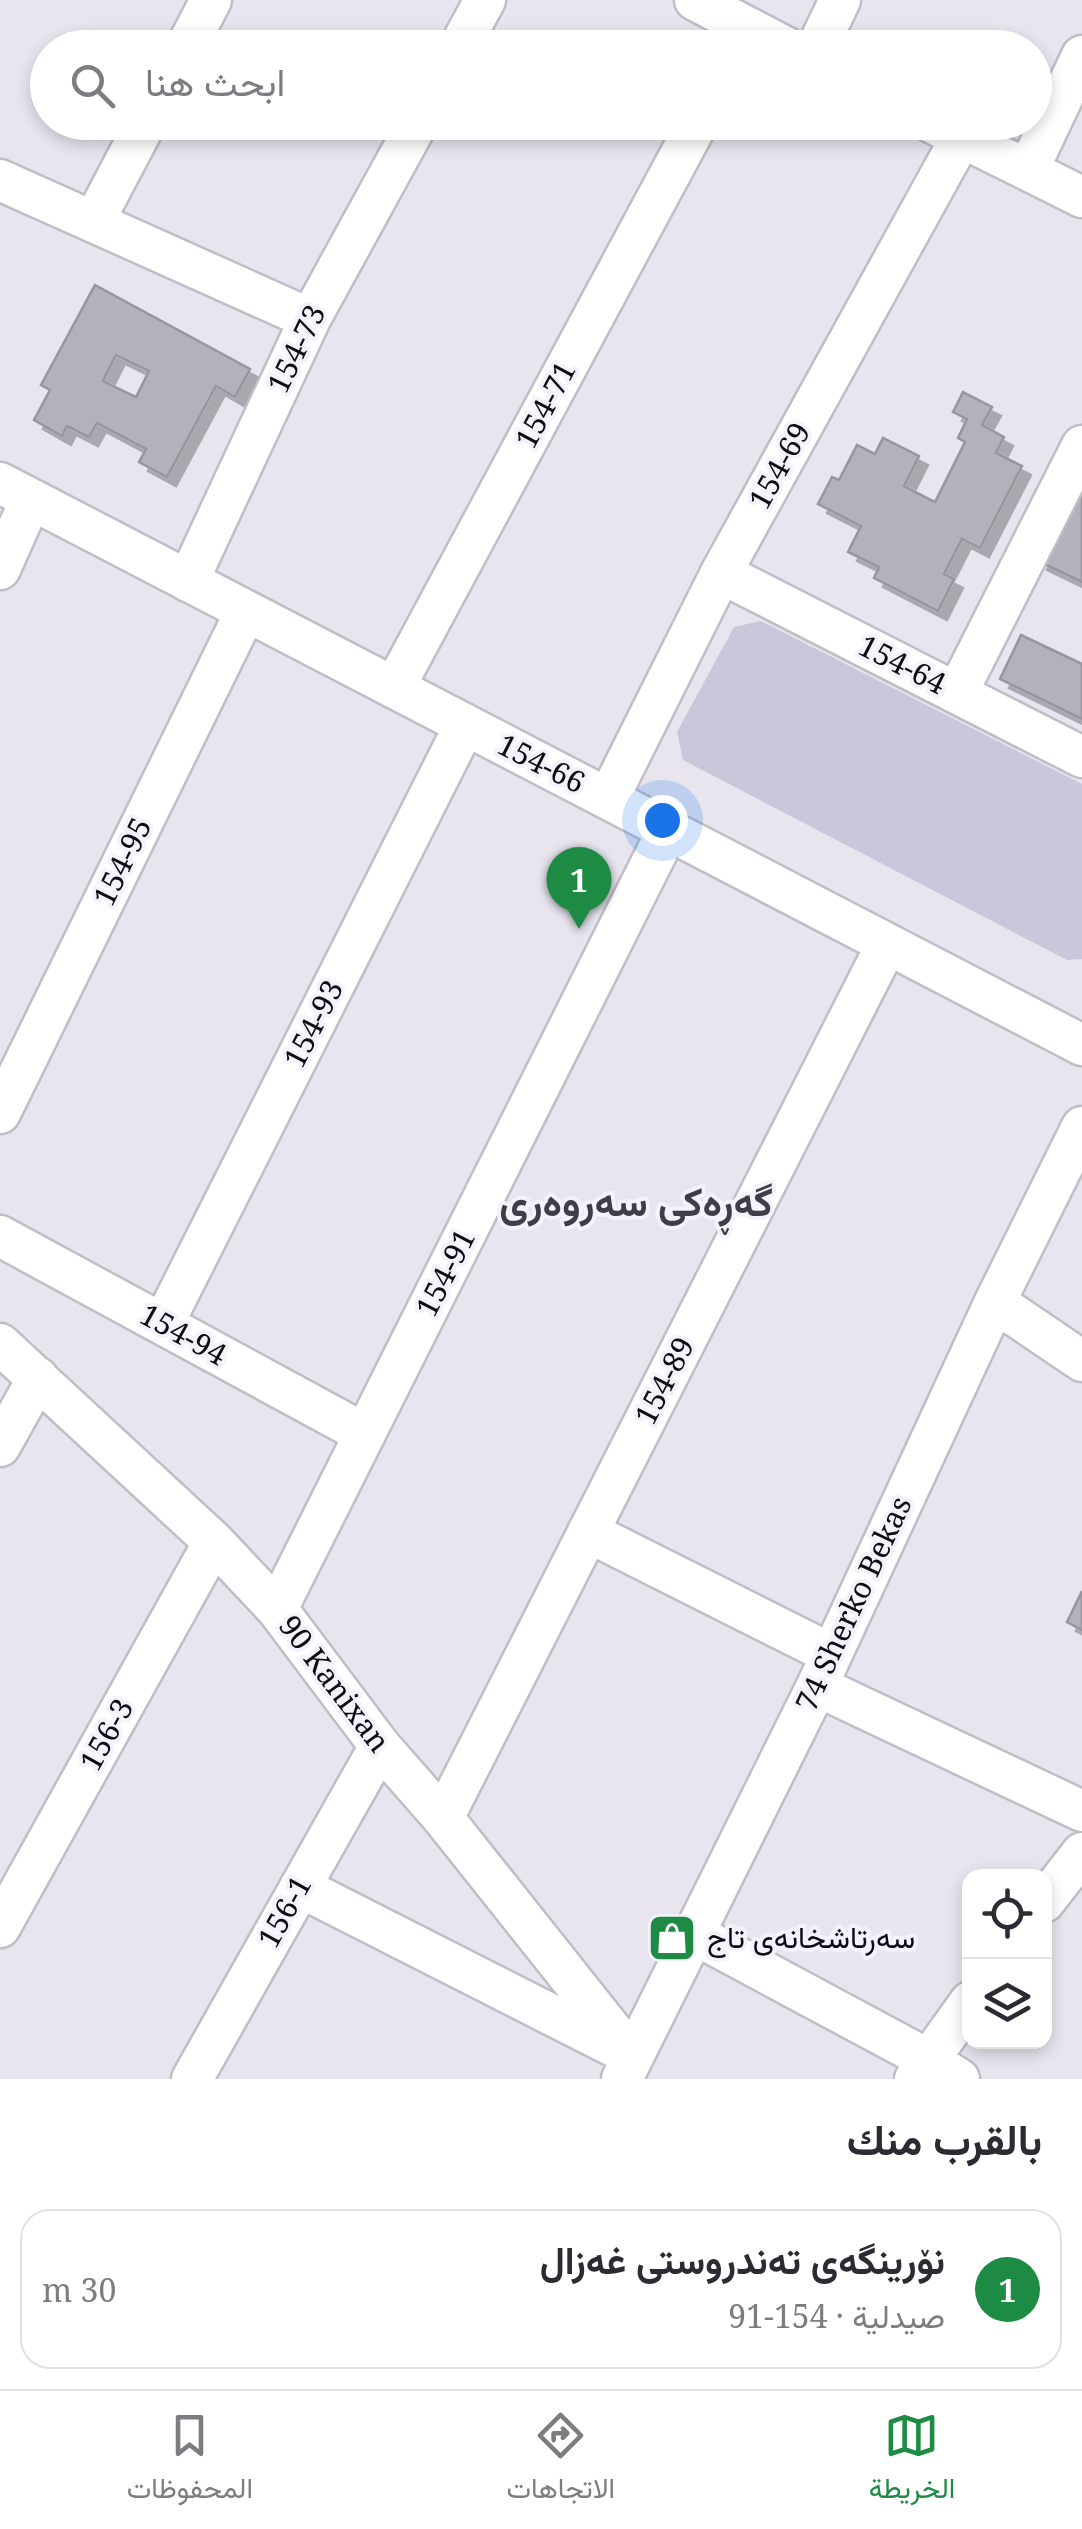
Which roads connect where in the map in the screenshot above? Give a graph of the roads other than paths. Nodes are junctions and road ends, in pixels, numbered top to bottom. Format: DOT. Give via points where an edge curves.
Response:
graph roads {
  1 [pos="211,0"];
  2 [pos="485,0"];
  3 [pos="695,0"];
  4 [pos="840,0"];
  5 [pos="195,30"];
  6 [pos="469,30"];
  7 [pos="734,30"];
  8 [pos="826,30"];
  9 [pos="1082,56"];
  10 [pos="1052,119"];
  11 [pos="137,140"];
  12 [pos="408,140"];
  13 [pos="688,140"];
  14 [pos="941,140"];
  15 [pos="966,140"];
  16 [pos="1042,140"];
  17 [pos="1028,170"];
  18 [pos="0,180"];
  19 [pos="1082,196"];
  20 [pos="94,221"];
  21 [pos="310,319"];
  22 [pos="1082,446"];
  23 [pos="16,491"];
  24 [pos="0,569"];
  25 [pos="722,574"];
  26 [pos="188,581"];
  27 [pos="246,611"];
  28 [pos="394,688"];
  29 [pos="956,694"];
  30 [pos="465,725"];
  31 [pos="1082,756"];
  32 [pos="608,799"];
  33 [pos="668,830"];
  34 [pos="887,944"];
  35 [pos="1082,1045"];
  36 [pos="0,1112"];
  37 [pos="1082,1127"];
  38 [pos="0,1236"];
  39 [pos="996,1302"];
  40 [pos="163,1324"];
  41 [pos="0,1344"];
  42 [pos="1082,1361"];
  43 [pos="38,1378"];
  44 [pos="365,1434"];
  45 [pos="0,1446"];
  46 [pos="588,1532"];
  47 [pos="214,1542"];
  48 [pos="278,1608"];
  49 [pos="824,1670"];
  50 [pos="380,1746"];
  51 [pos="1082,1811"];
  52 [pos="443,1818"];
  53 [pos="1082,1852"];
  54 [pos="300,1886"];
  55 [pos="1052,1891"];
  56 [pos="0,1928"];
  57 [pos="694,1934"];
  58 [pos="962,2017"];
  59 [pos="627,2068"];
  60 [pos="933,2072"];
  61 [pos="192,2079"];
  1 -- 5 [label="street"];
  2 -- 6 [label="street"];
  3 -- 7 [label="street"];
  4 -- 8 [label="street"];
  9 -- 10 [label="street"];
  11 -- 20 [label="street"];
  12 -- 21 [label="street, 154-73"];
  13 -- 28 [label="street, 154-71"];
  14 -- 25 [label="street, 154-69"];
  15 -- 17 [label="street"];
  16 -- 17 [label="street"];
  17 -- 19 [label="street"];
  18 -- 20 [label="street"];
  20 -- 21 [label="street"];
  21 -- 26 [label="street, 154-73"];
  22 -- 29 [label="street"];
  23 -- 24 [label="street"];
  23 -- 26 [label="street, 154-66"];
  25 -- 29 [label="street, 154-64"];
  25 -- 32 [label="street, 154-69"];
  26 -- 27 [label="street, 154-66"];
  27 -- 28 [label="street, 154-66"];
  27 -- 36 [label="street, 154-95"];
  28 -- 30 [label="street, 154-66"];
  29 -- 31 [label="street, 154-64"];
  30 -- 32 [label="street, 154-66"];
  30 -- 40 [label="street, 154-93"];
  32 -- 33 [label="street, 154-66"];
  33 -- 34 [label="street, 154-66"];
  33 -- 44 [label="street, 154-91"];
  34 -- 35 [label="street, 154-66"];
  34 -- 46 [label="street, 154-89"];
  37 -- 39 [label="street, 74 Sherko Bekas"];
  38 -- 40 [label="street, 154-94"];
  39 -- 42 [label="street"];
  39 -- 49 [label="street, 74 Sherko Bekas"];
  40 -- 44 [label="street, 154-94"];
  41 -- 43 [label="street, 90 Kanixan"];
  43 -- 45 [label="street"];
  43 -- 47 [label="street, 90 Kanixan"];
  44 -- 48 [label="street, 154-91"];
  46 -- 49 [label="street"];
  46 -- 52 [label="street, 154-89"];
  47 -- 48 [label="street, 90 Kanixan"];
  47 -- 56 [label="street, 156-3"];
  48 -- 50 [label="street, 90 Kanixan"];
  49 -- 51 [label="street"];
  49 -- 57 [label="street, 74 Sherko Bekas"];
  50 -- 52 [label="street, 90 Kanixan"];
  50 -- 54 [label="street, 156-1"];
  52 -- 59 [label="street, 90 Kanixan"];
  53 -- 55 [label="street"];
  54 -- 59 [label="street"];
  54 -- 61 [label="street, 156-1"];
  57 -- 59 [label="street, 74 Sherko Bekas"];
  57 -- 60 [label="street"];
  58 -- 60 [label="street"];
}
